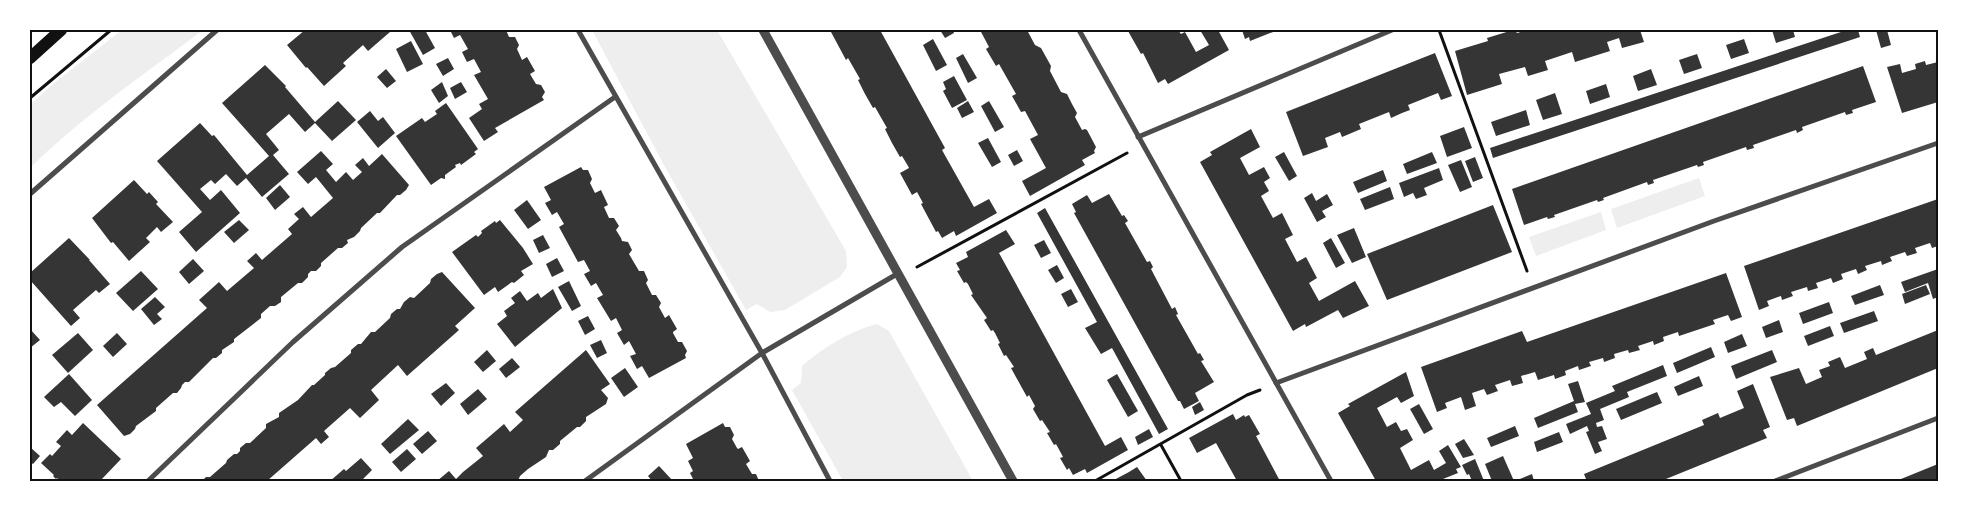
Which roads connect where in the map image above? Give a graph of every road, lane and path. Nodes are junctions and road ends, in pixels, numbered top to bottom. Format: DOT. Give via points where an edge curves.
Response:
graph roads {
  1 [pos="61,30"];
  2 [pos="111,30"];
  3 [pos="218,30"];
  4 [pos="578,30"];
  5 [pos="763,30"];
  6 [pos="1079,30"];
  7 [pos="1392,30"];
  8 [pos="1439,30"];
  9 [pos="30,58"];
  10 [pos="615,97"];
  11 [pos="30,98"];
  12 [pos="1138,137"];
  13 [pos="1938,143"];
  14 [pos="1142,145"];
  15 [pos="30,194"];
  16 [pos="899,276"];
  17 [pos="1534,288"];
  18 [pos="762,353"];
  19 [pos="1276,383"];
  20 [pos="1938,418"];
  21 [pos="1161,445"];
  22 [pos="148,481"];
  23 [pos="586,481"];
  24 [pos="830,481"];
  25 [pos="1013,481"];
  26 [pos="1095,481"];
  27 [pos="1181,481"];
  28 [pos="1331,481"];
  29 [pos="1775,481"];
  1 -- 9 [label="main road"];
  2 -- 11 [label="path"];
  3 -- 15 [label="street"];
  4 -- 10 [label="street"];
  5 -- 16 [label="street"];
  6 -- 12 [label="street"];
  7 -- 12 [label="street"];
  8 -- 17 [label="path"];
  10 -- 18 [label="street"];
  10 -- 22 [label="street" via="402,247 293,342"];
  12 -- 14 [label="street"];
  13 -- 17 [label="street"];
  14 -- 16 [label="path"];
  14 -- 19 [label="street"];
  16 -- 18 [label="street"];
  16 -- 25 [label="street"];
  17 -- 19 [label="street"];
  18 -- 23 [label="street"];
  18 -- 24 [label="street"];
  19 -- 21 [label="path" via="1247,395"];
  19 -- 28 [label="street"];
  20 -- 29 [label="street"];
  21 -- 26 [label="path"];
  21 -- 27 [label="path"];
}
